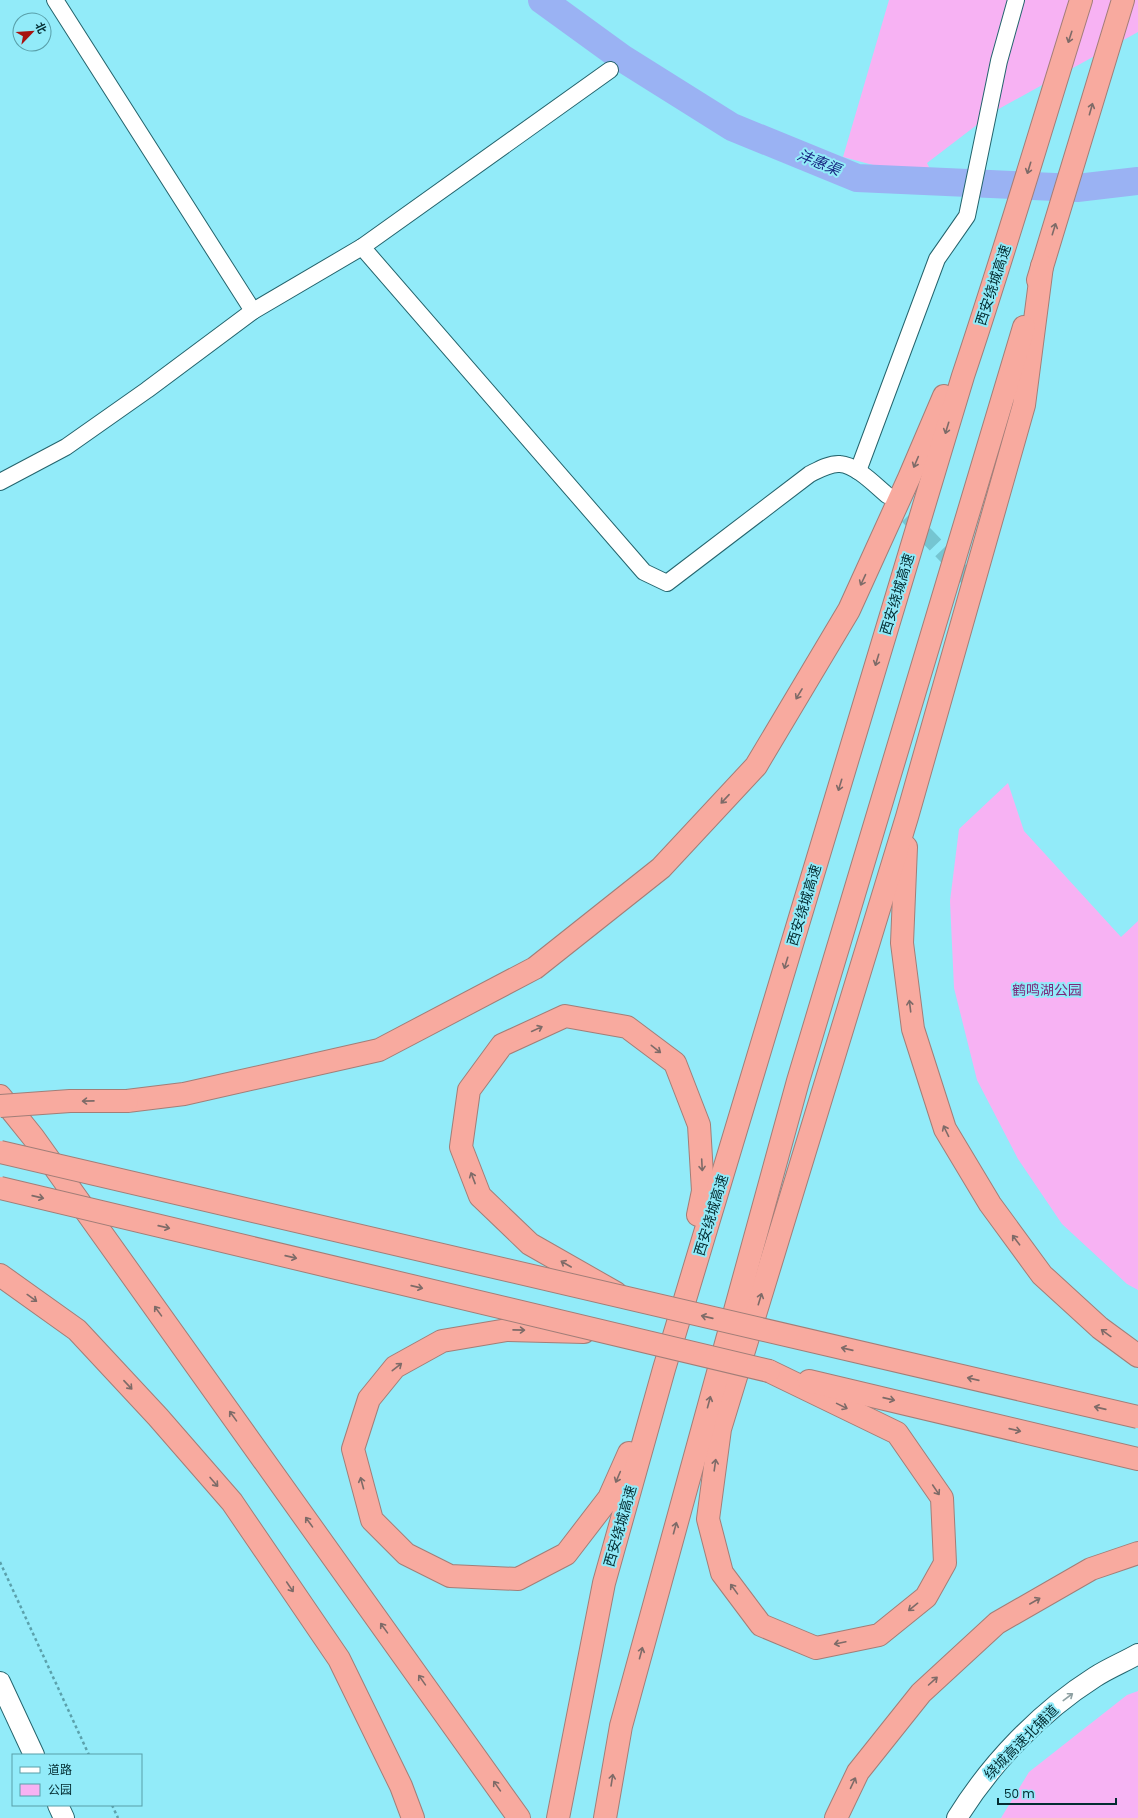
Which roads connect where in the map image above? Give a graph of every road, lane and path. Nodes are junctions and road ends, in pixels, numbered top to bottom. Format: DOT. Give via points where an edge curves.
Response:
graph roads {
  1 [pos="55,0"];
  2 [pos="1016,0"];
  3 [pos="1081,0"];
  4 [pos="1123,0"];
  5 [pos="610,70"];
  6 [pos="362,247"];
  7 [pos="1002,258"];
  8 [pos="1042,266"];
  9 [pos="253,311"];
  10 [pos="858,471"];
  11 [pos="0,482"];
  12 [pos="887,495"];
  13 [pos="907,817"];
  14 [pos="0,1096"];
  15 [pos="0,1106"];
  16 [pos="0,1152"];
  17 [pos="0,1188"];
  18 [pos="0,1275"];
  19 [pos="624,1297"];
  20 [pos="605,1332"];
  21 [pos="1138,1356"];
  22 [pos="664,1369"];
  23 [pos="769,1371"];
  24 [pos="1138,1417"];
  25 [pos="1138,1459"];
  26 [pos="1138,1553"];
  27 [pos="0,1562"];
  28 [pos="1138,1654"];
  29 [pos="0,1682"];
  30 [pos="34,1754"];
  31 [pos="88,1754"];
  32 [pos="112,1806"];
  33 [pos="118,1818"];
  34 [pos="413,1818"];
  35 [pos="519,1818"];
  36 [pos="558,1818"];
  37 [pos="605,1818"];
  38 [pos="836,1818"];
  39 [pos="957,1818"];
  1 -- 9 [label="street"];
  2 -- 10 [label="street" via="999,61 967,216 937,259"];
  3 -- 7 [label="highway, 西安绕城高速, one-way"];
  8 -- 4 [label="highway, one-way"];
  5 -- 6 [label="street"];
  6 -- 9 [label="street"];
  6 -- 10 [label="street" via="644,572 667,583 810,474 840,464"];
  7 -- 15 [label="highway, one-way, bridge" via="910,478 849,610 756,766 661,868 535,968 379,1050 184,1094 127,1100"];
  7 -- 22 [label="highway, 西安绕城高速, one-way" via="963,376"];
  8 -- 13 [label="highway" via="1024,405"];
  37 -- 8 [label="highway, one-way" via="620,1726 798,1081"];
  9 -- 11 [label="street" via="148,390 66,447"];
  10 -- 12 [label="street"];
  21 -- 13 [label="highway, one-way" via="1100,1328 1042,1275 990,1204 945,1130 913,1029 902,943"];
  23 -- 13 [label="highway, one-way" via="897,1433 942,1498 945,1562 926,1598 878,1635 816,1648 761,1625 722,1573 708,1519 720,1429"];
  35 -- 14 [label="highway, one-way" via="38,1144"];
  16 -- 19 [label="highway, bridge"];
  17 -- 20 [label="highway, one-way, bridge"];
  18 -- 34 [label="highway, one-way" via="77,1330 232,1502 339,1659 401,1786"];
  19 -- 22 [label="highway, one-way" via="530,1244 480,1196 461,1147 469,1090 502,1045 565,1016 627,1027 675,1064 699,1125 703,1191"];
  24 -- 19 [label="highway, one-way, bridge"];
  22 -- 20 [label="highway, one-way, bridge" via="609,1498 566,1554 518,1579 450,1576 406,1554 372,1520 353,1449 369,1399 395,1367 442,1341 506,1330"];
  20 -- 23 [label="highway, bridge"];
  22 -- 36 [label="highway, 西安绕城高速" via="604,1582"];
  23 -- 25 [label="highway, one-way"];
  38 -- 26 [label="highway, one-way" via="858,1772 921,1692 997,1623 1091,1569"];
  27 -- 31 [label="path"];
  39 -- 28 [label="street, 绕城高速北辅道, one-way" via="973,1792 998,1761 1046,1714 1095,1677"];
  29 -- 30 [label="street"];
  32 -- 33 [label="path"];
}
